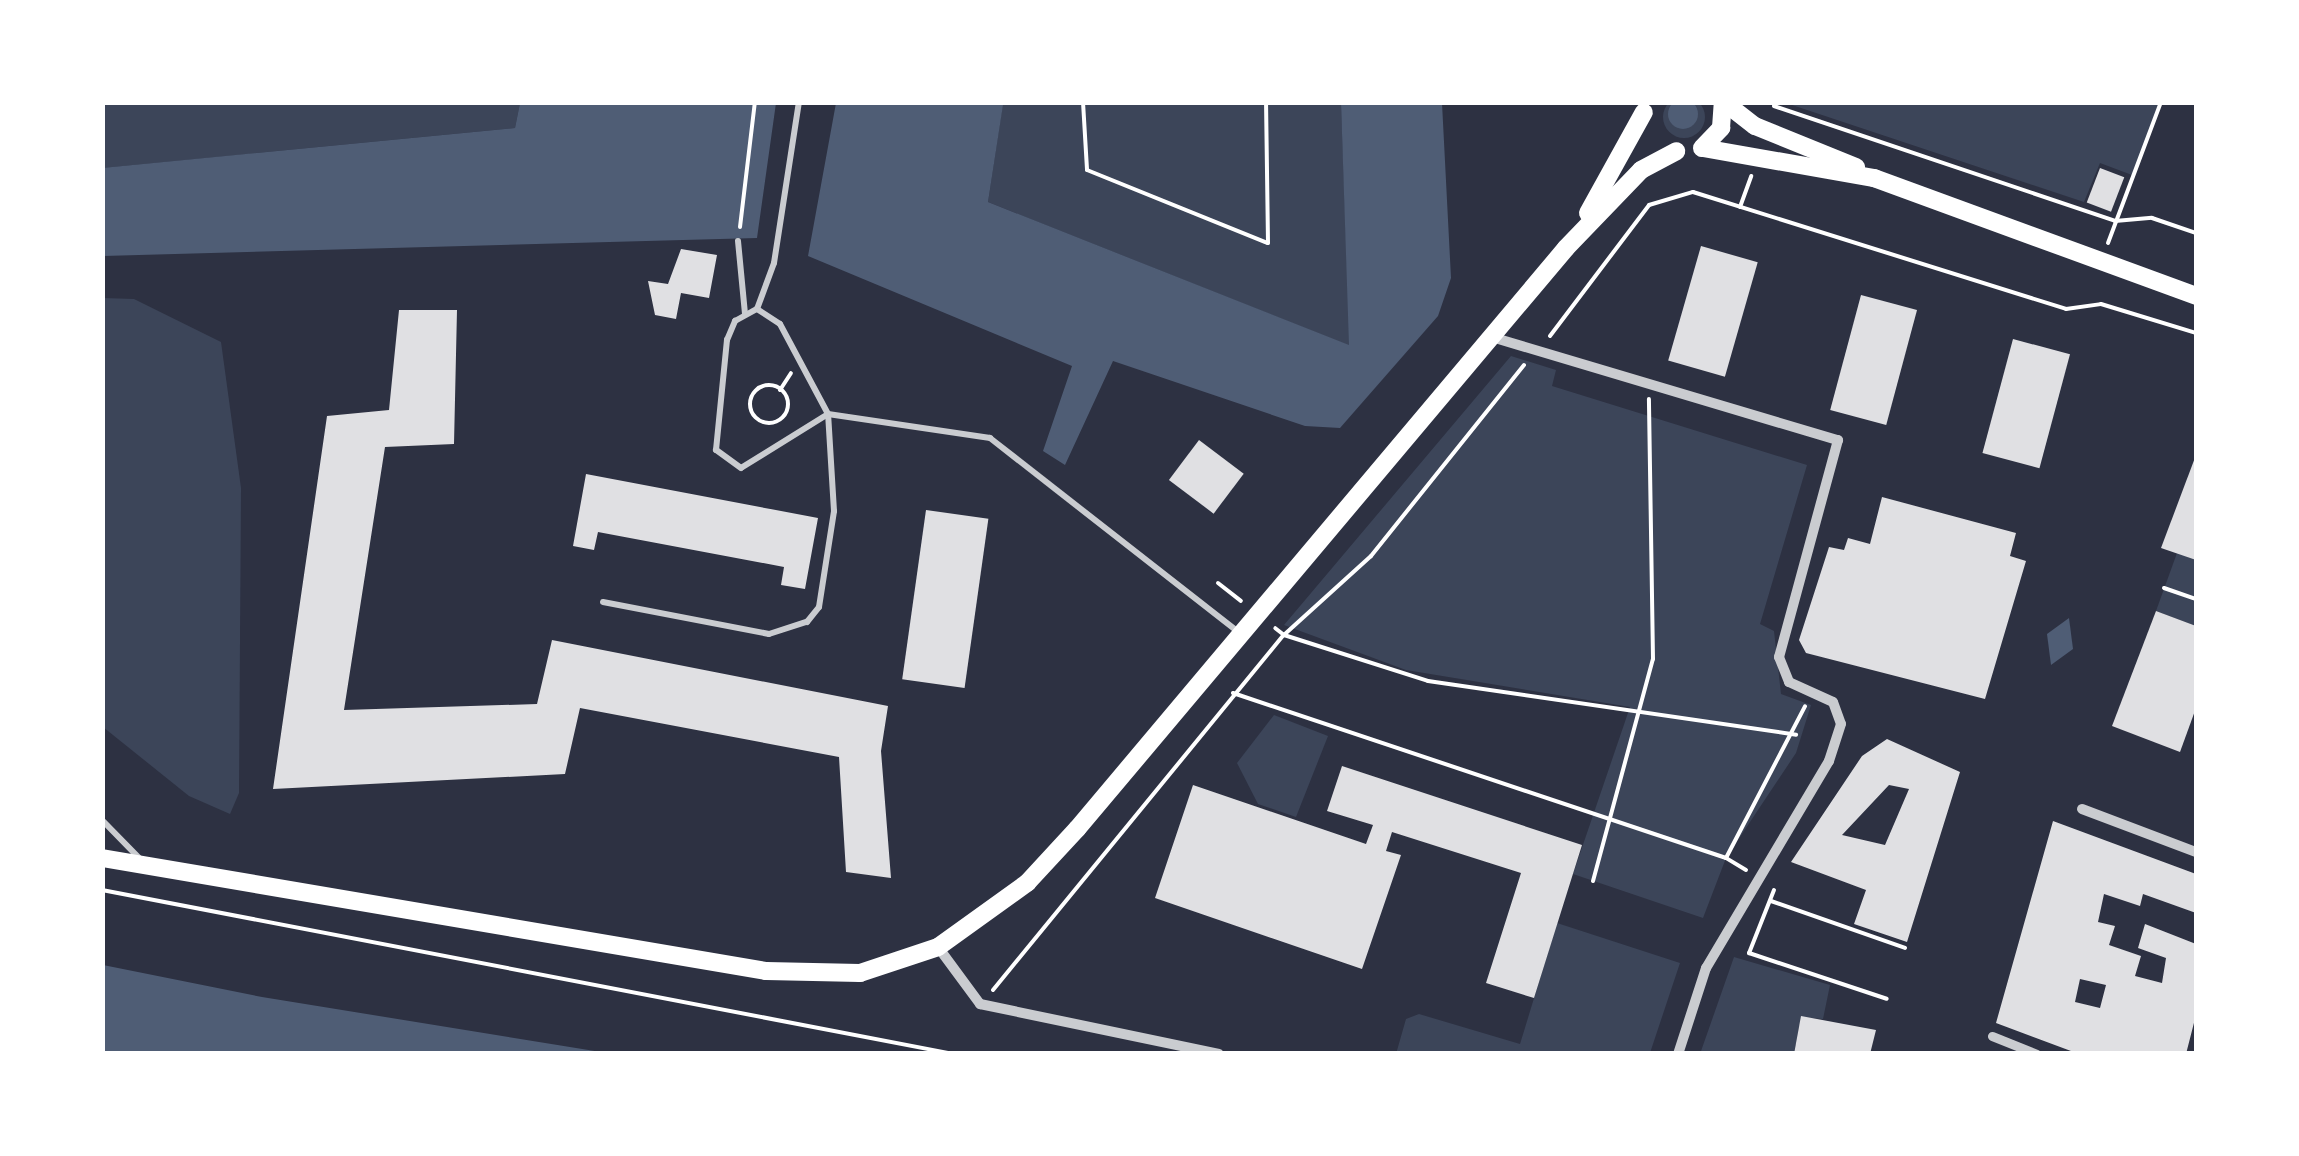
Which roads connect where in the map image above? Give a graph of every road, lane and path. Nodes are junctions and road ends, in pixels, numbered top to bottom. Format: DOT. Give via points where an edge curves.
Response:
graph roads {
  1 [pos="756,102"];
  2 [pos="799,102"];
  3 [pos="1082,102"];
  4 [pos="1266,102"];
  5 [pos="1723,102"];
  6 [pos="2161,102"];
  7 [pos="1774,106"];
  8 [pos="1645,107"];
  9 [pos="1702,148"];
  10 [pos="1676,151"];
  11 [pos="1755,162"];
  12 [pos="1874,178"];
  13 [pos="1740,207"];
  14 [pos="2115,222"];
  15 [pos="2196,233"];
  16 [pos="738,241"];
  17 [pos="1566,248"];
  18 [pos="2102,261"];
  19 [pos="2196,285"];
  20 [pos="2172,286"];
  21 [pos="2196,296"];
  22 [pos="757,309"];
  23 [pos="745,314"];
  24 [pos="2196,334"];
  25 [pos="1495,338"];
  26 [pos="1546,340"];
  27 [pos="1529,358"];
  28 [pos="1651,384"];
  29 [pos="765,386"];
  30 [pos="828,414"];
  31 [pos="2164,588"];
  32 [pos="2196,599"];
  33 [pos="603,602"];
  34 [pos="1273,626"];
  35 [pos="1284,635"];
  36 [pos="1244,637"];
  37 [pos="1232,694"];
  38 [pos="1637,715"];
  39 [pos="1796,735"];
  40 [pos="2082,809"];
  41 [pos="1611,814"];
  42 [pos="102,820"];
  43 [pos="2196,852"];
  44 [pos="102,858"];
  45 [pos="1726,858"];
  46 [pos="148,866"];
  47 [pos="1593,881"];
  48 [pos="102,890"];
  49 [pos="1772,901"];
  50 [pos="938,946"];
  51 [pos="1905,948"];
  52 [pos="980,1004"];
  53 [pos="1992,1036"];
  54 [pos="954,1054"];
  55 [pos="1219,1054"];
  56 [pos="1678,1054"];
  57 [pos="2037,1054"];
  1 -- 16 [label="path"];
  2 -- 22 [label="lane" via="776,248"];
  3 -- 4 [label="path" via="1087,170 1268,243"];
  5 -- 9 [label="main road" via="1721,128"];
  5 -- 12 [label="main road" via="1754,126"];
  6 -- 14 [label="path"];
  7 -- 14 [label="path"];
  8 -- 10 [label="main road" via="1653,137"];
  8 -- 17 [label="main road"];
  9 -- 10 [label="main road"];
  9 -- 12 [label="main road"];
  10 -- 17 [label="main road" via="1641,170"];
  11 -- 13 [label="path"];
  12 -- 18 [label="main road"];
  13 -- 24 [label="path" via="2066,309 2101,304"];
  13 -- 26 [label="path" via="1694,192 1650,205"];
  14 -- 15 [label="path" via="2152,218"];
  14 -- 18 [label="path"];
  16 -- 23 [label="lane"];
  17 -- 25 [label="main road"];
  18 -- 20 [label="main road"];
  19 -- 20 [label="street"];
  20 -- 21 [label="main road"];
  22 -- 23 [label="lane"];
  22 -- 30 [label="lane" via="780,324"];
  23 -- 30 [label="lane" via="727,340 721,461 756,462"];
  25 -- 28 [label="street"];
  25 -- 36 [label="main road"];
  27 -- 35 [label="path" via="1371,556"];
  28 -- 38 [label="path" via="1654,659"];
  28 -- 56 [label="street" via="1838,440 1779,657 1789,682 1832,702 1842,724 1830,760 1733,919"];
  29 -- 29 [label="path" via="750,406 774,422 786,398"];
  30 -- 33 [label="lane" via="834,511 818,608 808,622 769,634"];
  30 -- 36 [label="lane" via="990,438"];
  31 -- 32 [label="path"];
  34 -- 35 [label="path"];
  35 -- 37 [label="path"];
  35 -- 38 [label="path" via="1428,681"];
  36 -- 50 [label="main road" via="1026,883"];
  37 -- 41 [label="path"];
  37 -- 52 [label="path"];
  38 -- 39 [label="path"];
  38 -- 41 [label="path"];
  40 -- 43 [label="street"];
  41 -- 45 [label="path"];
  41 -- 47 [label="path"];
  42 -- 46 [label="lane"];
  44 -- 46 [label="main road"];
  46 -- 50 [label="main road" via="766,971 860,973"];
  48 -- 54 [label="path"];
  49 -- 51 [label="path"];
  50 -- 52 [label="street"];
  52 -- 55 [label="street"];
  53 -- 57 [label="street"];
}
